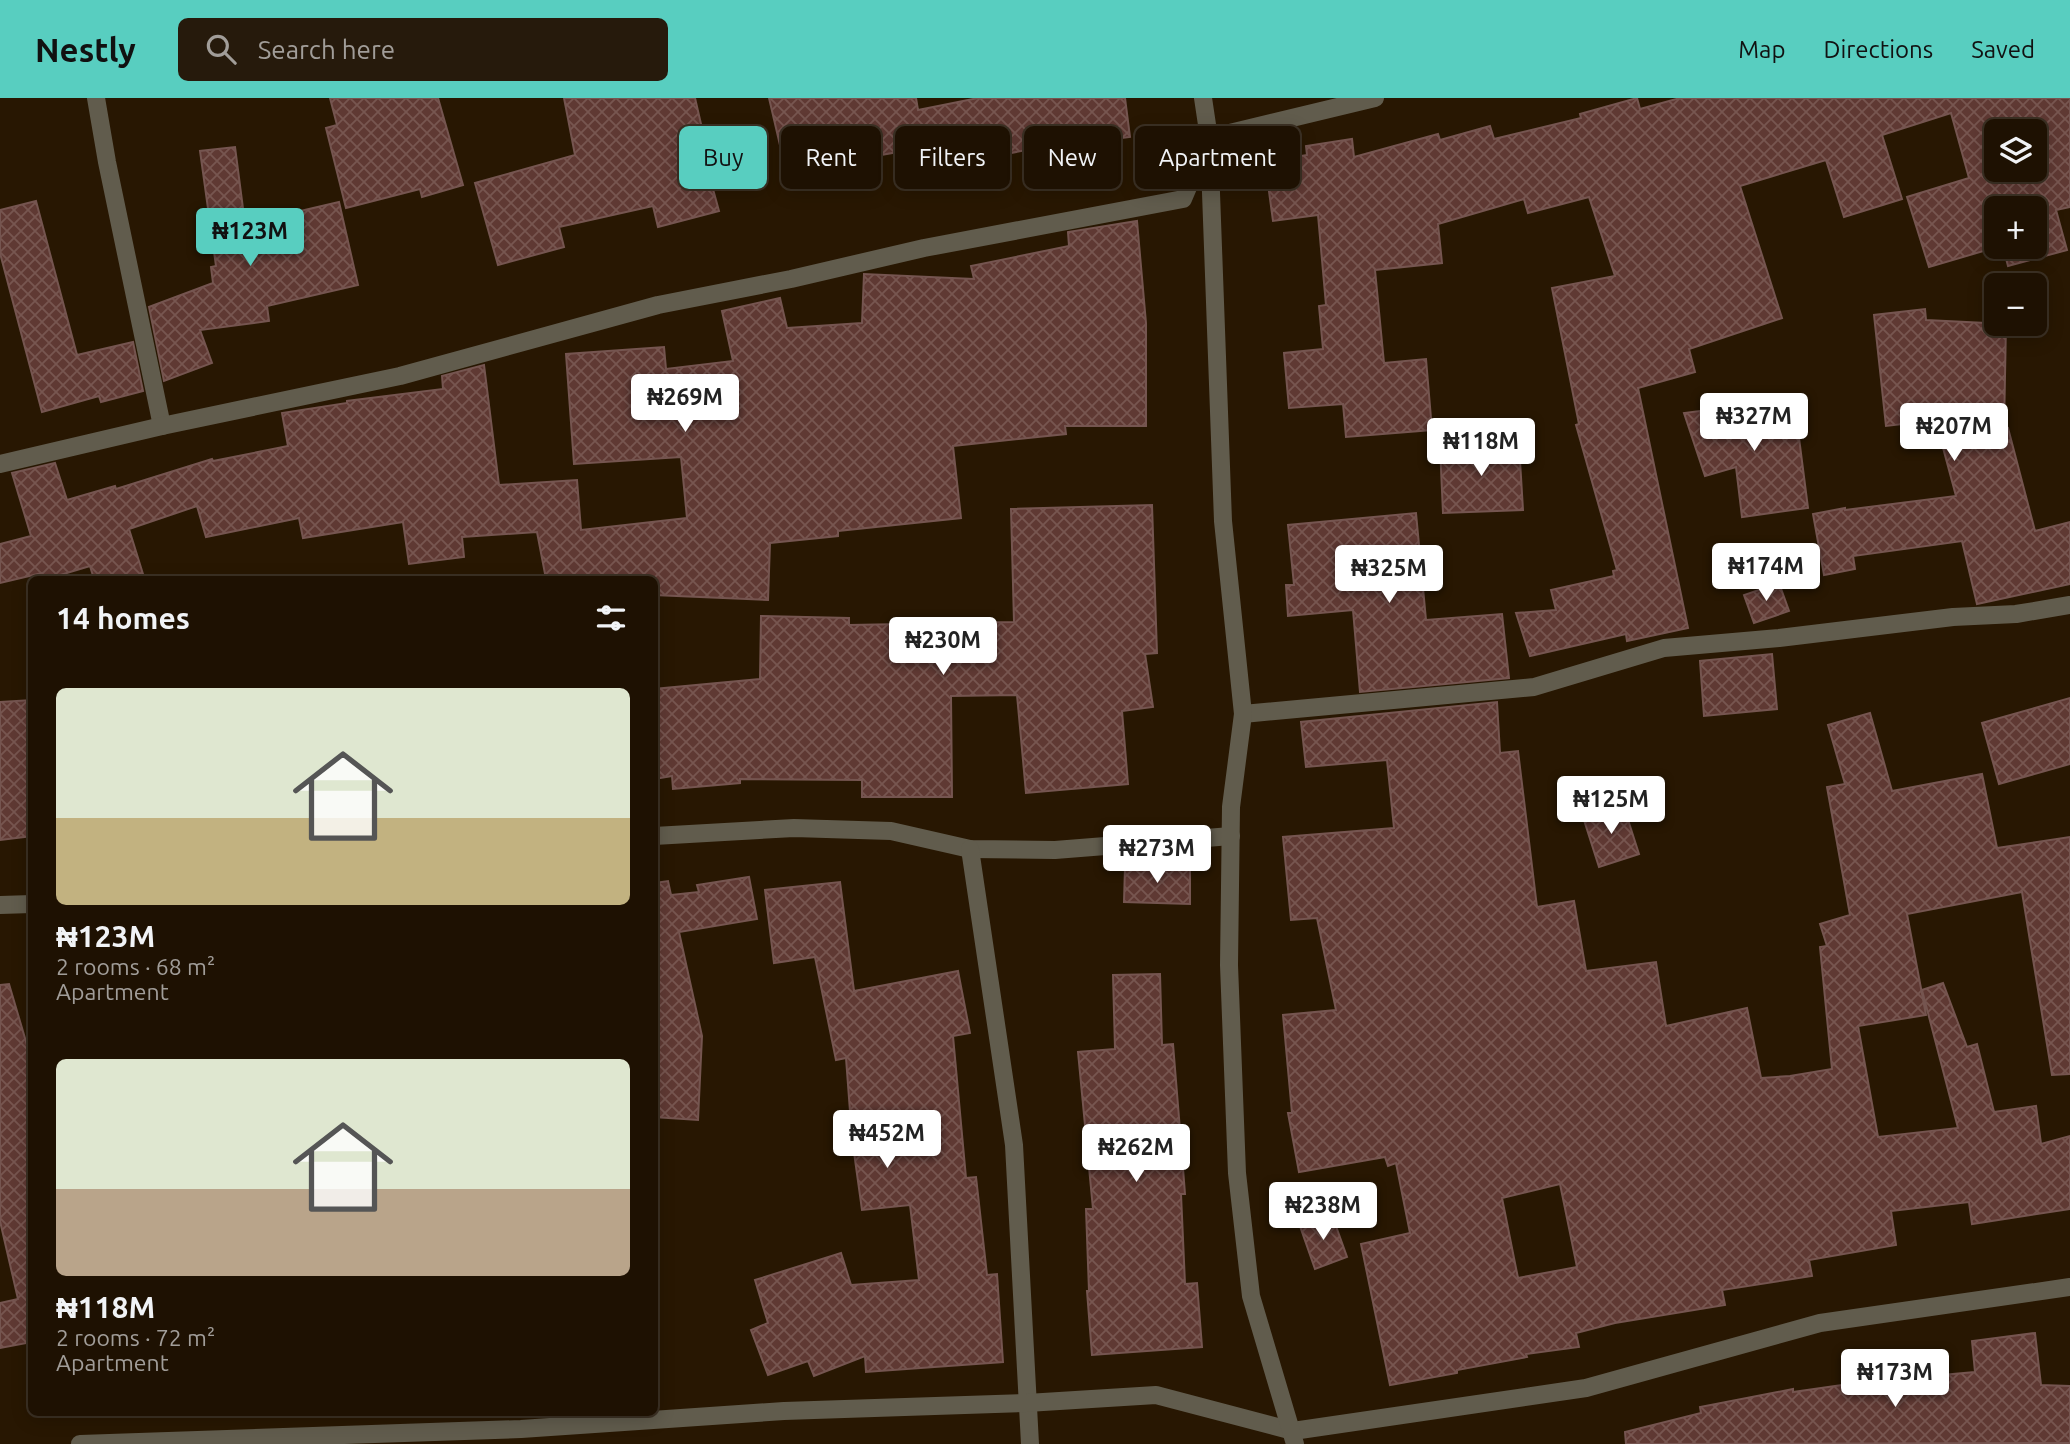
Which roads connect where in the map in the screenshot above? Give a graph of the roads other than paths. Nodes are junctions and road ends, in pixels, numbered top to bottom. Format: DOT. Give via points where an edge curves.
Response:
graph roads {
  1 [pos="96,98"];
  2 [pos="1203,98"];
  3 [pos="1374,98"];
  4 [pos="1207,126"];
  5 [pos="1258,126"];
  6 [pos="1187,189"];
  7 [pos="1211,189"];
  8 [pos="163,426"];
  9 [pos="0,464"];
  10 [pos="2070,605"];
  11 [pos="1243,714"];
  12 [pos="658,836"];
  13 [pos="1231,836"];
  14 [pos="970,849"];
  15 [pos="28,904"];
  16 [pos="0,905"];
  17 [pos="2070,1287"];
  18 [pos="1027,1403"];
  19 [pos="1294,1438"];
  20 [pos="80,1444"];
  21 [pos="1030,1444"];
  1 -- 8 [label="street"];
  2 -- 4 [label="street"];
  3 -- 5 [label="street"];
  6 -- 8 [label="street" via="1183,199 658,305 400,376"];
  7 -- 11 [label="street" via="1223,520"];
  8 -- 9 [label="street"];
  10 -- 11 [label="street" via="1664,649 1534,687"];
  11 -- 13 [label="street"];
  12 -- 14 [label="street" via="794,828 891,831"];
  13 -- 14 [label="street" via="1055,850"];
  13 -- 19 [label="street" via="1229,965 1239,1187 1251,1296"];
  14 -- 18 [label="street" via="1014,1146"];
  15 -- 16 [label="street"];
  17 -- 19 [label="street" via="1820,1324 1586,1388"];
  18 -- 19 [label="street" via="1156,1395"];
  18 -- 20 [label="street" via="784,1411 521,1429"];
  18 -- 21 [label="street"];
}
